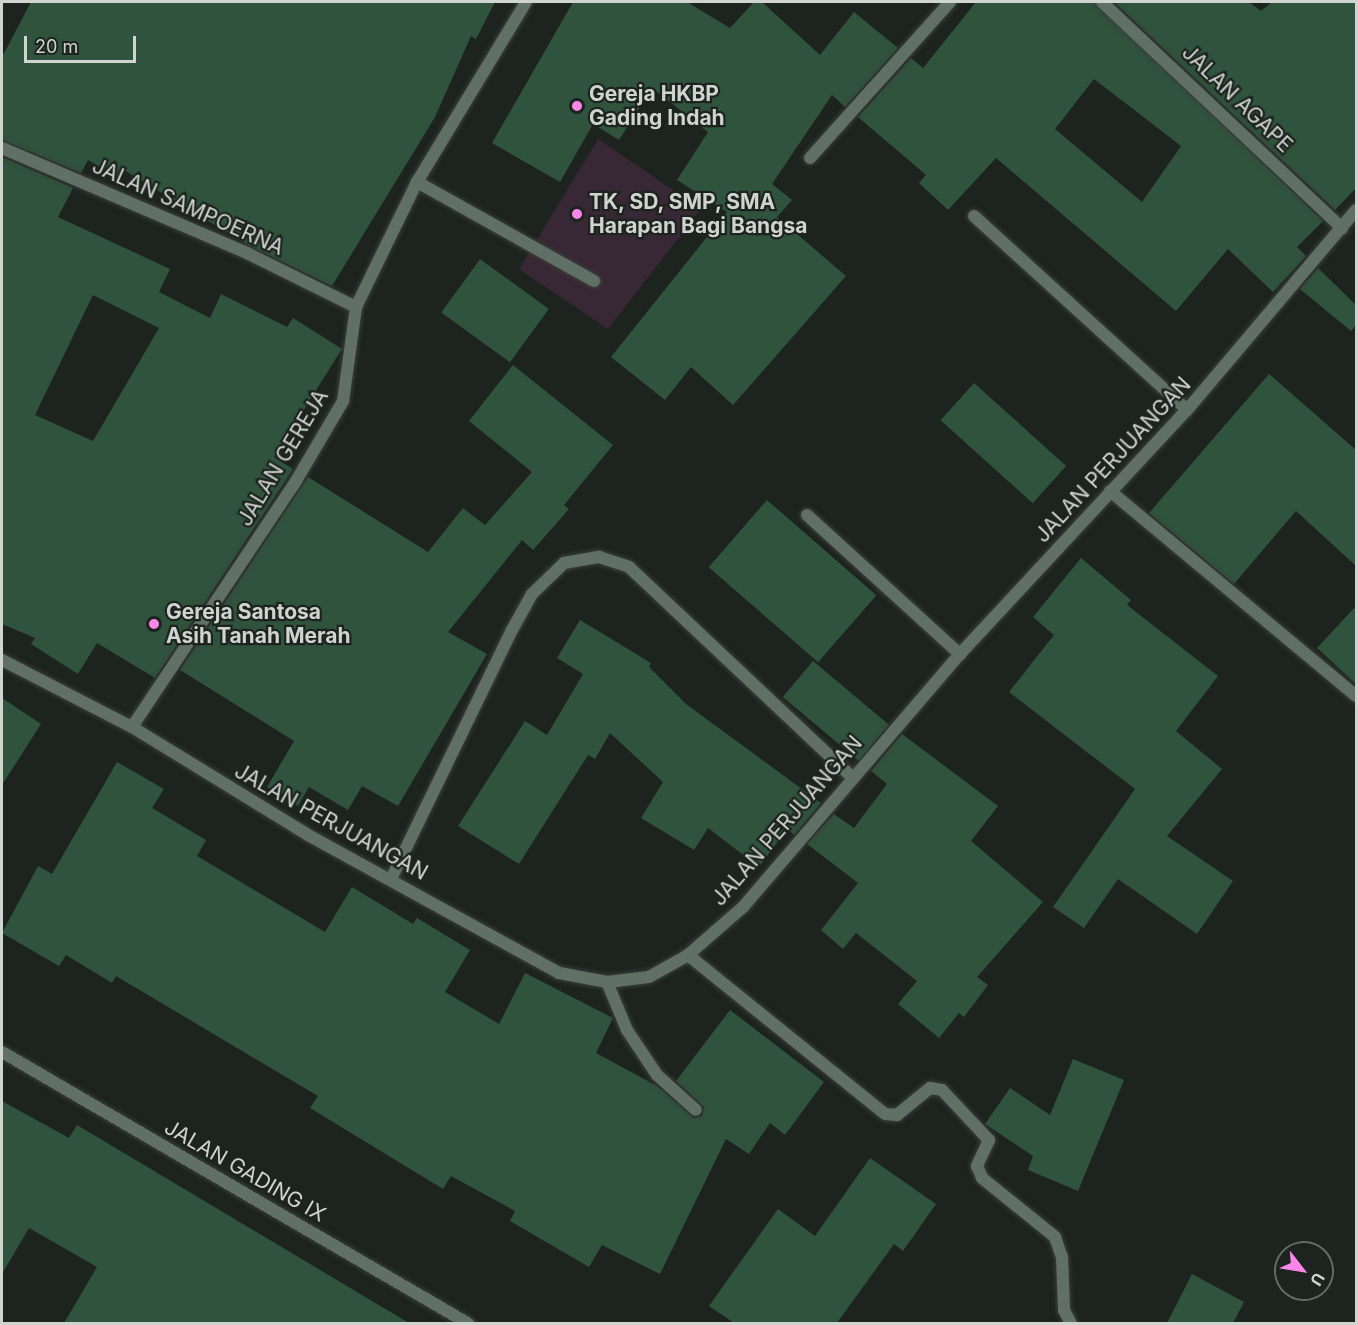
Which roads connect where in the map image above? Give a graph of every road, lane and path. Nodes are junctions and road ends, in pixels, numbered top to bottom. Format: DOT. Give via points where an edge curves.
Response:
graph roads {
  1 [pos="526,2"];
  2 [pos="950,2"];
  3 [pos="1102,2"];
  4 [pos="2,148"];
  5 [pos="810,158"];
  6 [pos="417,182"];
  7 [pos="1356,210"];
  8 [pos="974,216"];
  9 [pos="1342,228"];
  10 [pos="594,281"];
  11 [pos="356,307"];
  12 [pos="1187,410"];
  13 [pos="1110,491"];
  14 [pos="807,515"];
  15 [pos="960,654"];
  16 [pos="2,660"];
  17 [pos="1356,696"];
  18 [pos="132,727"];
  19 [pos="852,777"];
  20 [pos="391,879"];
  21 [pos="688,955"];
  22 [pos="607,982"];
  23 [pos="2,1052"];
  24 [pos="696,1110"];
  25 [pos="469,1323"];
  26 [pos="1071,1323"];
  1 -- 6 [label="street, JALAN GEREJA"];
  2 -- 5 [label="street"];
  3 -- 9 [label="street, JALAN AGAPE"];
  4 -- 11 [label="street, JALAN SAMPOERNA" via="247,253"];
  6 -- 10 [label="street"];
  6 -- 11 [label="street, JALAN GEREJA"];
  7 -- 9 [label="street, JALAN PERJUANGAN"];
  8 -- 12 [label="street"];
  9 -- 12 [label="street, JALAN PERJUANGAN"];
  11 -- 18 [label="street, JALAN GEREJA" via="343,401 293,486"];
  12 -- 13 [label="street, JALAN PERJUANGAN"];
  13 -- 15 [label="street, JALAN PERJUANGAN"];
  13 -- 17 [label="street"];
  14 -- 15 [label="street"];
  15 -- 19 [label="street, JALAN PERJUANGAN"];
  16 -- 18 [label="street, JALAN PERJUANGAN"];
  18 -- 20 [label="street, JALAN PERJUANGAN" via="308,835"];
  19 -- 20 [label="street" via="629,567 599,557 564,563 532,594 512,630"];
  19 -- 21 [label="street, JALAN PERJUANGAN" via="743,907"];
  20 -- 22 [label="street, JALAN PERJUANGAN" via="559,974"];
  21 -- 22 [label="street, JALAN PERJUANGAN" via="650,977"];
  21 -- 26 [label="street" via="885,1114 897,1115 930,1088 942,1090 989,1140 977,1166 982,1178 1055,1237 1062,1257 1064,1310"];
  22 -- 24 [label="street" via="627,1030 657,1075"];
  23 -- 25 [label="street, JALAN GADING IX"];
}
